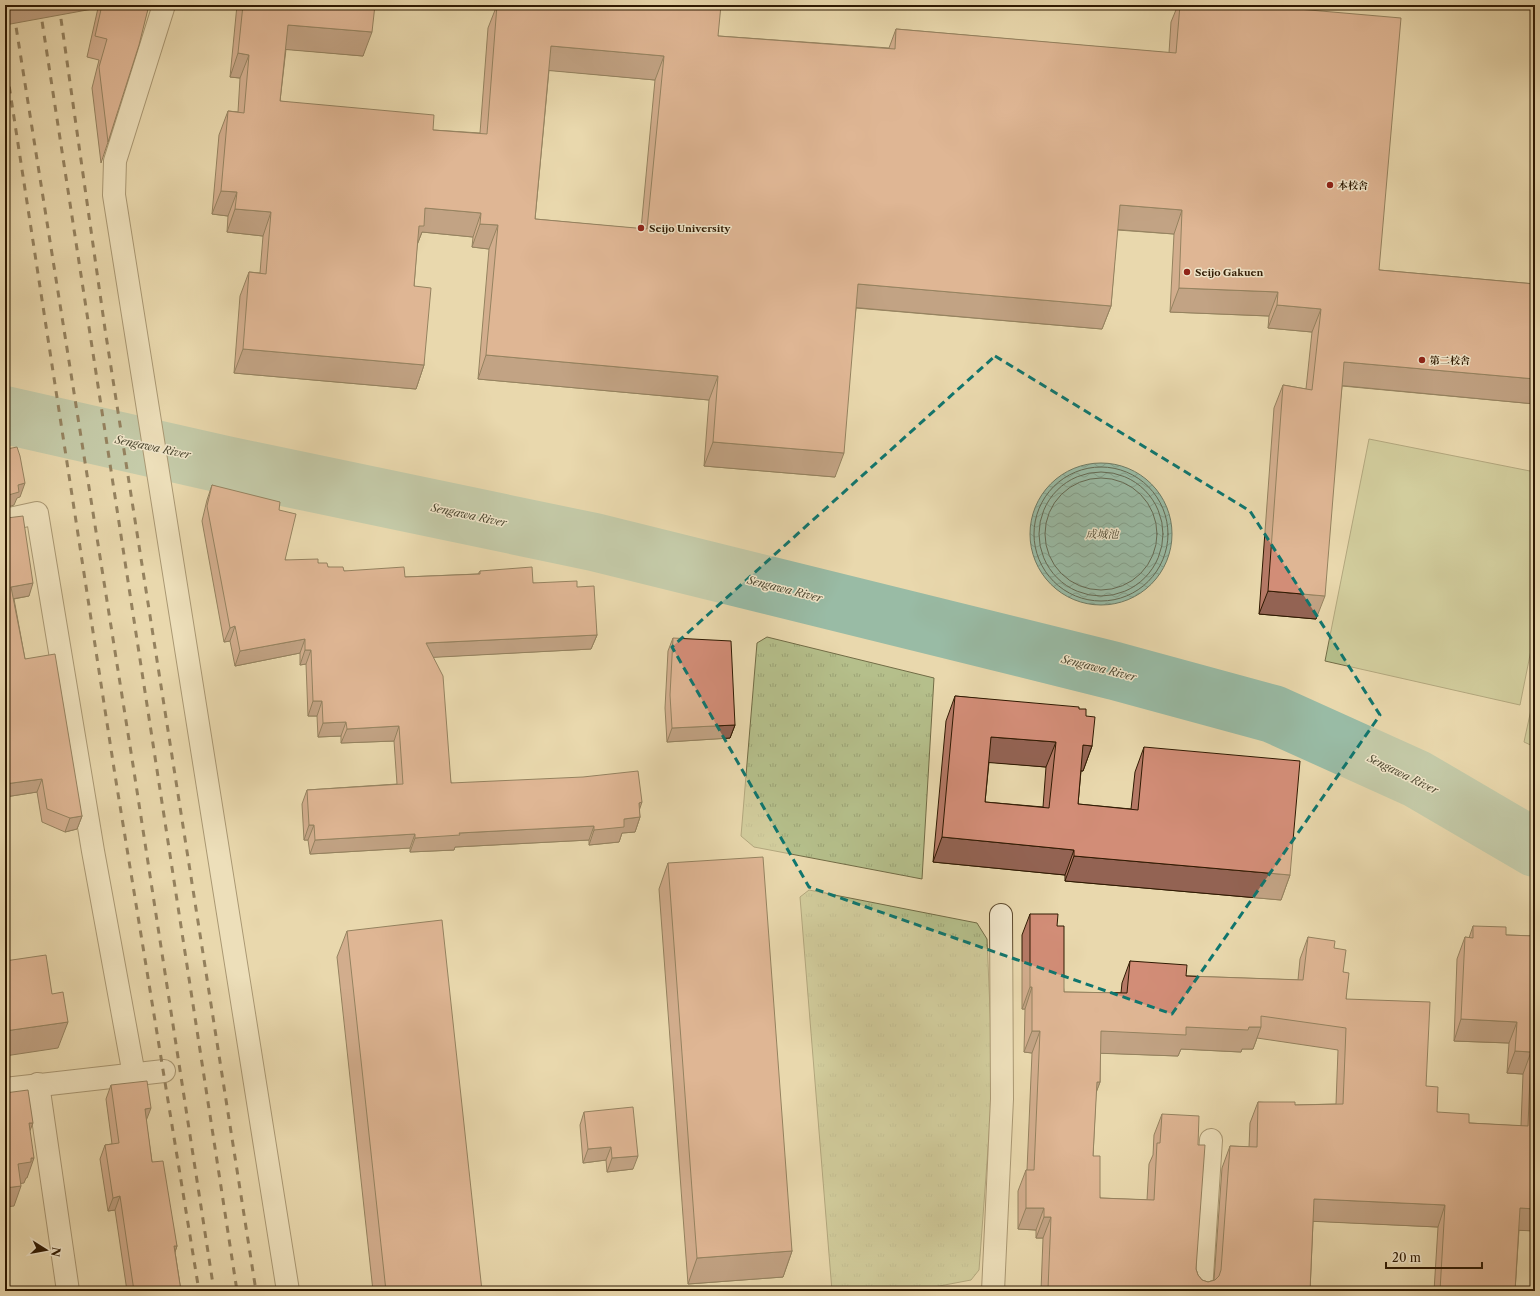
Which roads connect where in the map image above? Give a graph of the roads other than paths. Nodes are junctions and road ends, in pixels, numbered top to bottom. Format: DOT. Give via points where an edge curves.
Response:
graph roads {
  1 [pos="164,5"];
  2 [pos="5,520"];
  3 [pos="1001,915"];
  4 [pos="164,1072"];
  5 [pos="134,1075"];
  6 [pos="38,1084"];
  7 [pos="5,1089"];
  8 [pos="1211,1140"];
  9 [pos="68,1291"];
  10 [pos="288,1291"];
  11 [pos="993,1291"];
  12 [pos="1201,1291"];
  1 -- 10 [label="street" via="115,161 114,195"];
  2 -- 5 [label="street" via="37,513 93,851"];
  3 -- 11 [label="street" via="1002,1099"];
  4 -- 5 [label="street"];
  5 -- 6 [label="street"];
  6 -- 7 [label="street"];
  6 -- 9 [label="street"];
  8 -- 12 [label="street"];
}
